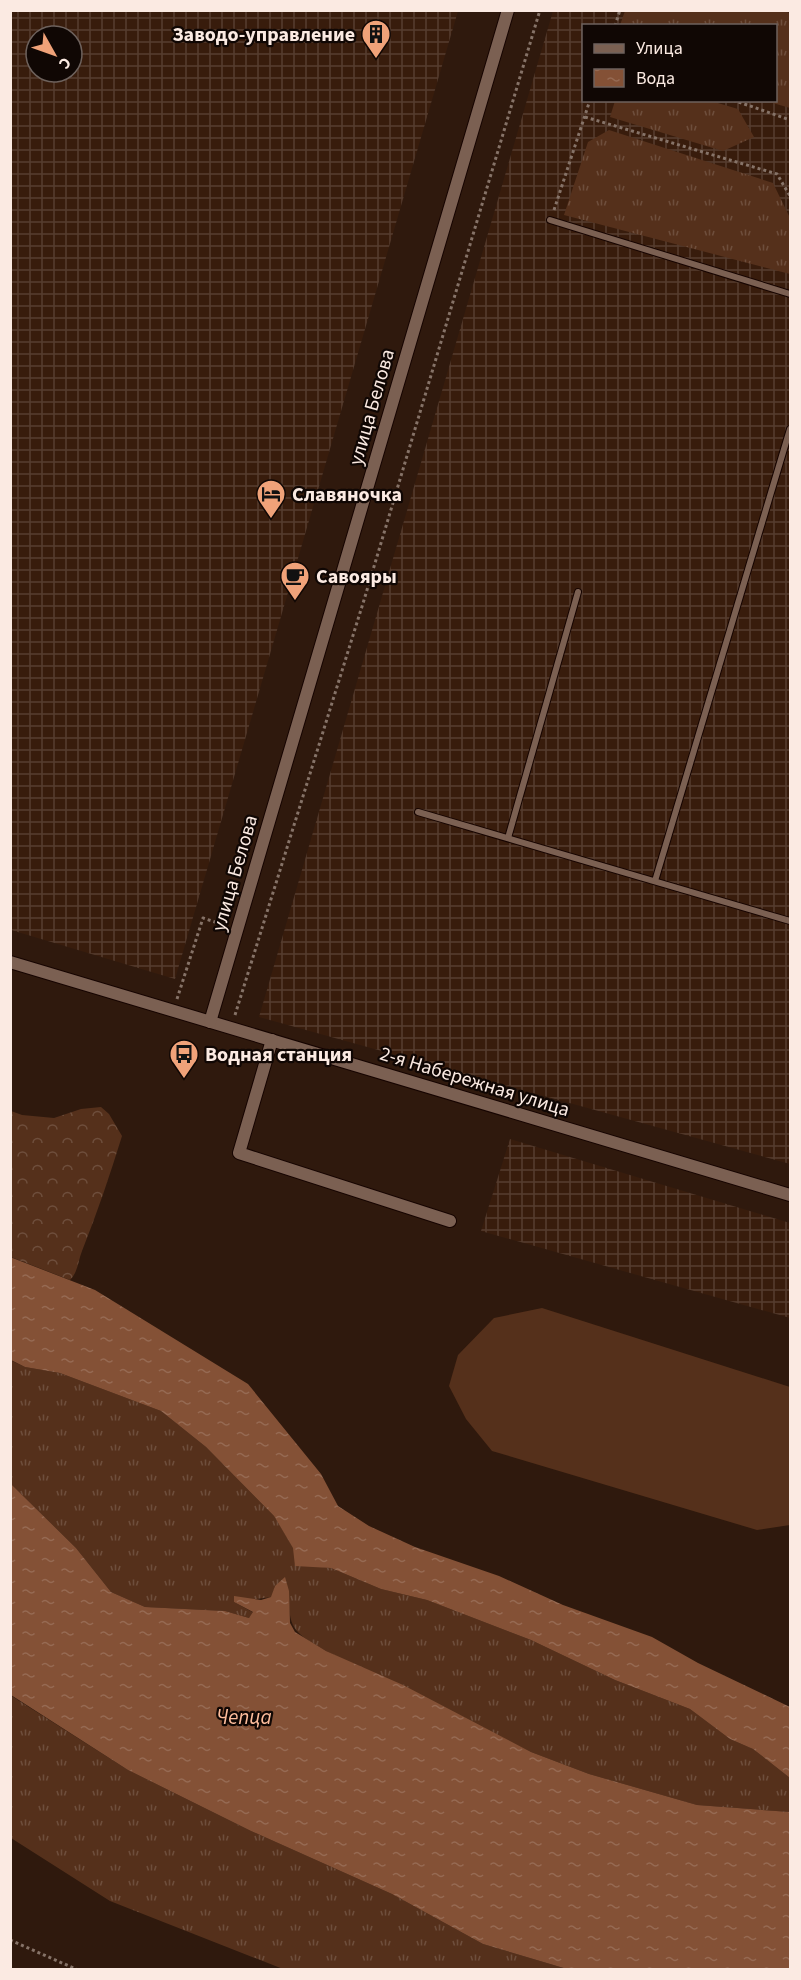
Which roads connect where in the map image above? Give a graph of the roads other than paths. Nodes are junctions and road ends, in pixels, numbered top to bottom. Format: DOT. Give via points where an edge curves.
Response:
graph roads {
  1 [pos="508,10"];
  2 [pos="550,220"];
  3 [pos="790,294"];
  4 [pos="790,429"];
  5 [pos="578,592"];
  6 [pos="418,812"];
  7 [pos="508,838"];
  8 [pos="655,881"];
  9 [pos="790,921"];
  10 [pos="10,962"];
  11 [pos="210,1022"];
  12 [pos="272,1040"];
  13 [pos="790,1195"];
  14 [pos="450,1221"];
  1 -- 11 [label="street, улица Белова"];
  2 -- 3 [label="lane"];
  4 -- 8 [label="lane"];
  5 -- 7 [label="lane"];
  6 -- 7 [label="lane"];
  7 -- 8 [label="lane"];
  8 -- 9 [label="lane"];
  10 -- 11 [label="street, 2-я Набережная улица"];
  11 -- 12 [label="street, 2-я Набережная улица"];
  12 -- 13 [label="street, 2-я Набережная улица"];
  12 -- 14 [label="street" via="238,1153"];
}
